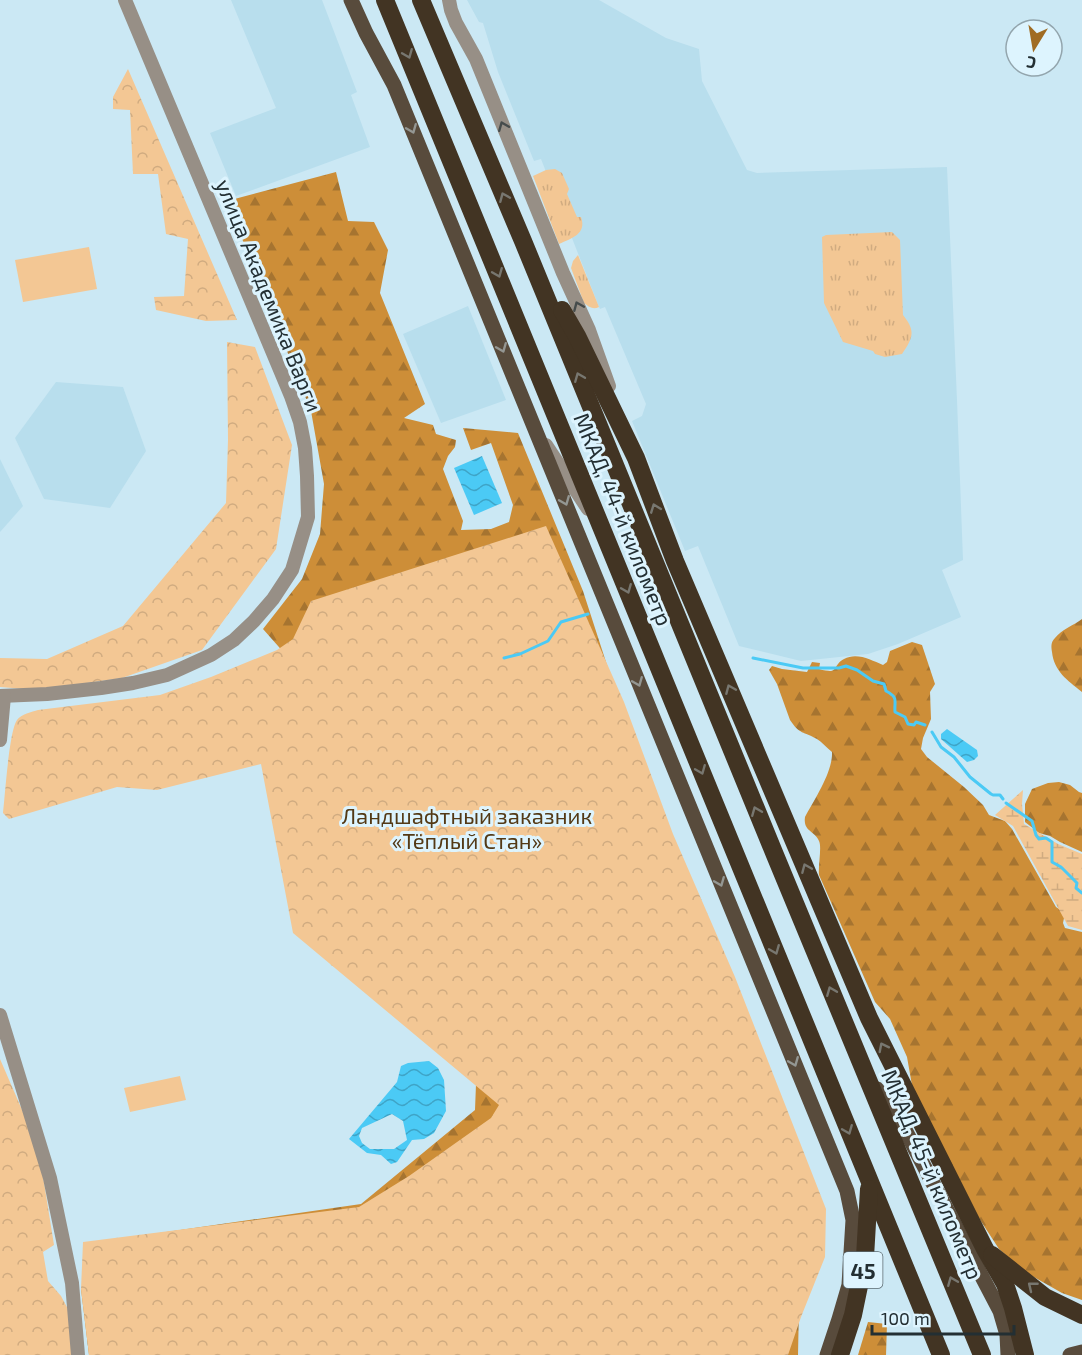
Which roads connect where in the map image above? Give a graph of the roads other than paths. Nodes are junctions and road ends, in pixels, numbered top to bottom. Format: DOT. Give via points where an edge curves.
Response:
graph roads {
  1 [pos="125,0"];
  2 [pos="351,0"];
  3 [pos="385,0"];
  4 [pos="421,0"];
  5 [pos="448,0"];
  6 [pos="523,241"];
  7 [pos="535,428"];
  8 [pos="636,458"];
  9 [pos="605,535"];
  10 [pos="2,696"];
  11 [pos="0,740"];
  12 [pos="0,1015"];
  13 [pos="853,1045"];
  14 [pos="864,1072"];
  15 [pos="869,1182"];
  16 [pos="985,1249"];
  17 [pos="1082,1315"];
  18 [pos="1082,1352"];
  19 [pos="78,1355"];
  20 [pos="827,1355"];
  21 [pos="840,1355"];
  22 [pos="941,1355"];
  23 [pos="982,1355"];
  24 [pos="1008,1355"];
  25 [pos="1025,1355"];
  26 [pos="1070,1355"];
  1 -- 10 [label="street, улица Академика Варги" via="291,396 305,448 308,517 292,570 273,599 234,640 211,655 167,675 133,683"];
  2 -- 7 [label="main road, one-way" via="394,85"];
  3 -- 9 [label="highway, МКАД, 44-й километр, one-way"];
  6 -- 4 [label="highway, МКАД, 44-й километр, one-way"];
  8 -- 5 [label="street, one-way" via="589,330 477,59"];
  6 -- 8 [label="highway" via="576,336"];
  13 -- 6 [label="highway, МКАД, 44-й километр, one-way"];
  7 -- 9 [label="street"];
  7 -- 20 [label="main road, one-way" via="847,1191 853,1220 849,1285"];
  16 -- 8 [label="highway, one-way" via="869,1018 675,561"];
  9 -- 15 [label="highway, МКАД, 44-й километр, one-way"];
  10 -- 11 [label="street"];
  12 -- 19 [label="street" via="50,1178 72,1283"];
  13 -- 14 [label="highway, МКАД, 45-й километр"];
  23 -- 14 [label="highway, МКАД, 45-й километр, one-way"];
  14 -- 24 [label="main road" via="903,1126 1000,1311"];
  15 -- 21 [label="highway, 45" via="865,1257"];
  15 -- 22 [label="highway"];
  17 -- 16 [label="highway, one-way" via="1045,1297"];
  16 -- 25 [label="highway" via="1005,1284"];
  18 -- 26 [label="main road"];
}
